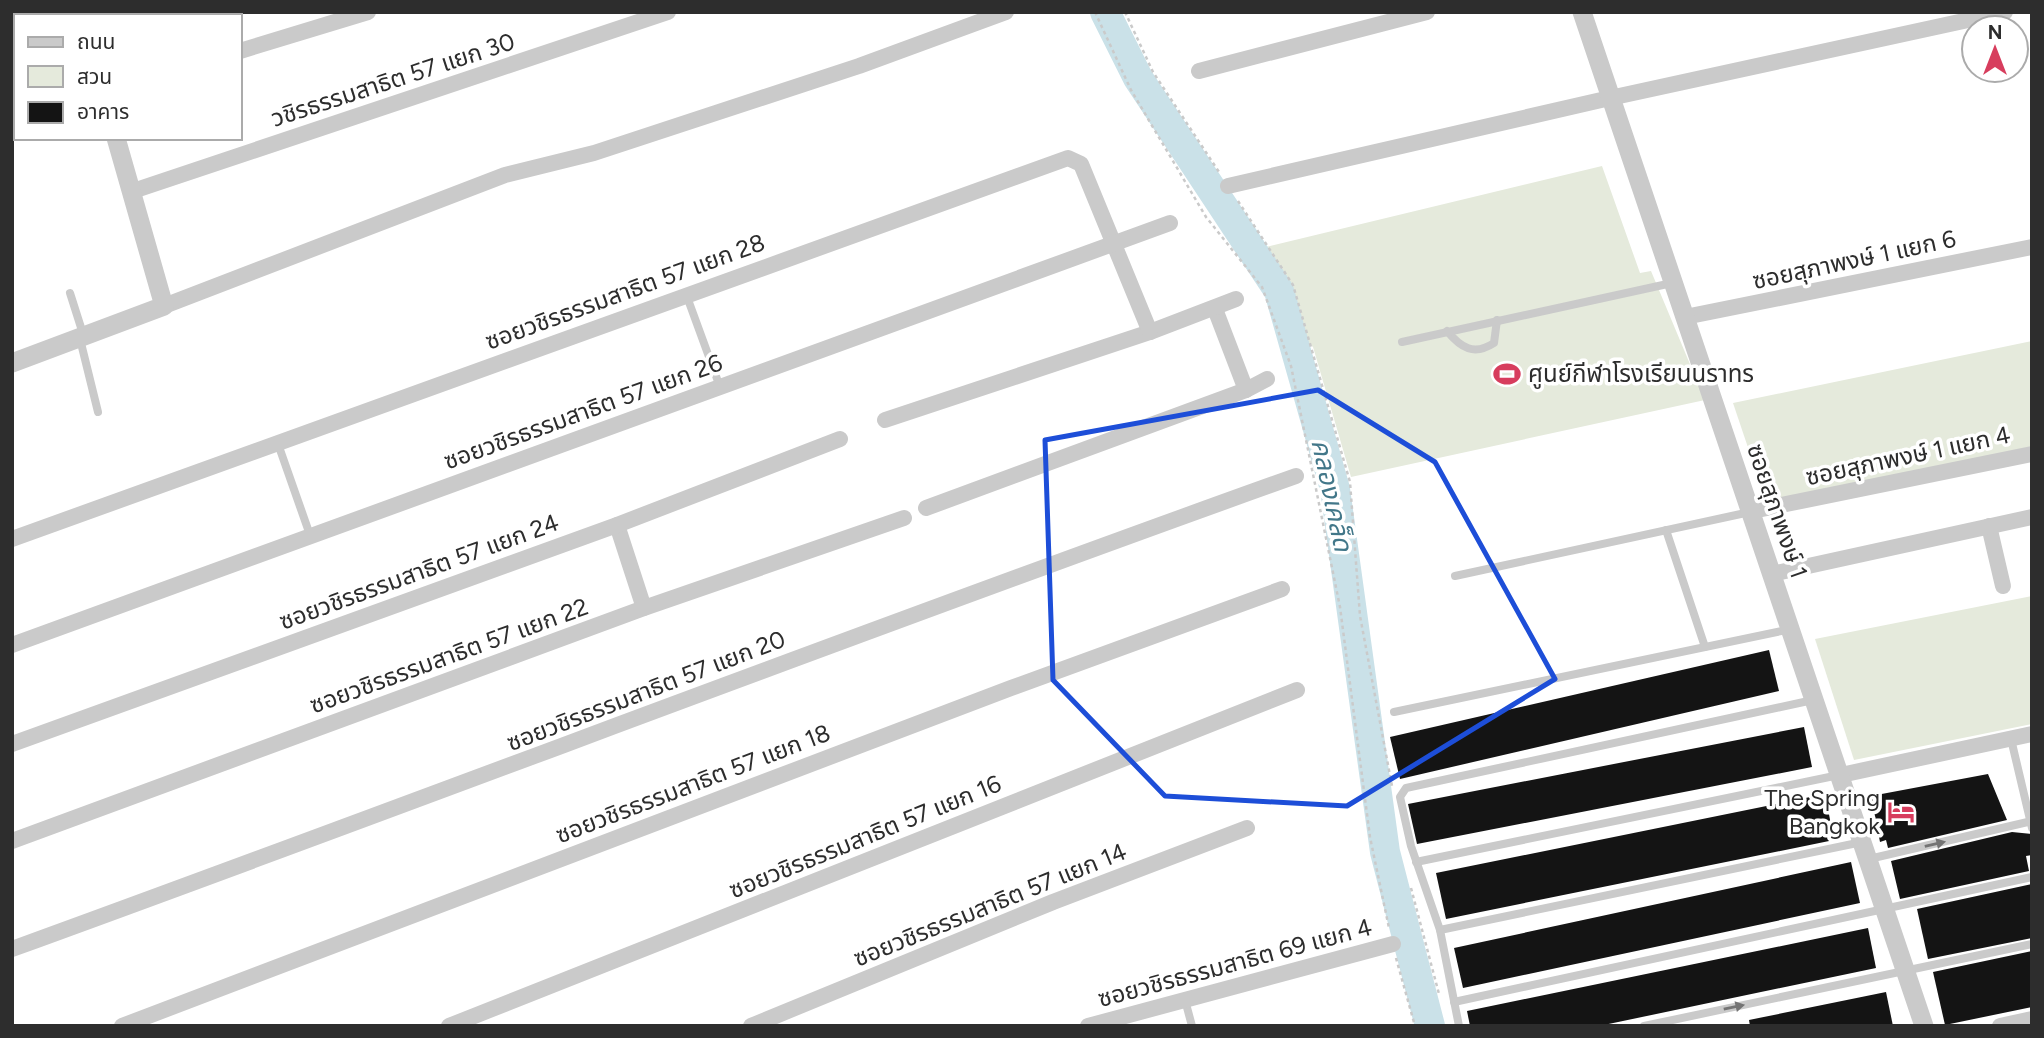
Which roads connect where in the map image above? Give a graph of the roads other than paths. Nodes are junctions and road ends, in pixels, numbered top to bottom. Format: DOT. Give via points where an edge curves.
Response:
graph roads {
  1 [pos="368,12"];
  2 [pos="668,12"];
  3 [pos="1006,12"];
  4 [pos="1427,12"];
  5 [pos="1582,12"];
  6 [pos="2005,12"];
  7 [pos="242,50"];
  8 [pos="1199,71"];
  9 [pos="1610,97"];
  10 [pos="117,140"];
  11 [pos="1228,186"];
  12 [pos="133,191"];
  13 [pos="1170,223"];
  14 [pos="1114,244"];
  15 [pos="2032,247"];
  16 [pos="1672,283"];
  17 [pos="69,293"];
  18 [pos="686,294"];
  19 [pos="1236,299"];
  20 [pos="164,306"];
  21 [pos="1215,309"];
  22 [pos="1685,317"];
  23 [pos="1497,320"];
  24 [pos="1447,331"];
  25 [pos="1150,332"];
  26 [pos="82,338"];
  27 [pos="1402,342"];
  28 [pos="12,363"];
  29 [pos="1267,379"];
  30 [pos="720,387"];
  31 [pos="1246,390"];
  32 [pos="98,412"];
  33 [pos="885,420"];
  34 [pos="840,439"];
  35 [pos="277,441"];
  36 [pos="2032,454"];
  37 [pos="1296,476"];
  38 [pos="926,508"];
  39 [pos="1752,512"];
  40 [pos="2032,517"];
  41 [pos="904,518"];
  42 [pos="617,525"];
  43 [pos="1989,526"];
  44 [pos="1666,530"];
  45 [pos="310,535"];
  46 [pos="12,539"];
  47 [pos="1772,574"];
  48 [pos="1455,576"];
  49 [pos="2003,586"];
  50 [pos="1282,589"];
  51 [pos="644,608"];
  52 [pos="1791,629"];
  53 [pos="12,645"];
  54 [pos="1705,647"];
  55 [pos="1297,690"];
  56 [pos="1816,699"];
  57 [pos="1394,712"];
  58 [pos="2032,734"];
  59 [pos="2011,739"];
  60 [pos="12,744"];
  61 [pos="1841,775"];
  62 [pos="2031,824"];
  63 [pos="1247,828"];
  64 [pos="12,841"];
  65 [pos="1866,851"];
  66 [pos="1416,862"];
  67 [pos="2032,877"];
  68 [pos="1885,908"];
  69 [pos="1440,930"];
  70 [pos="1393,944"];
  71 [pos="2032,944"];
  72 [pos="12,949"];
  73 [pos="1906,971"];
  74 [pos="1185,1000"];
  75 [pos="1454,1002"];
  76 [pos="2032,1019"];
  77 [pos="122,1026"];
  78 [pos="449,1026"];
  79 [pos="751,1026"];
  80 [pos="1088,1026"];
  81 [pos="1192,1026"];
  82 [pos="1459,1026"];
  83 [pos="1644,1026"];
  84 [pos="1924,1026"];
  85 [pos="2000,1026"];
  1 -- 7 [label="street"];
  2 -- 12 [label="street, วชิรธรรมสาธิต 57 แยก 30"];
  3 -- 20 [label="street" via="594,153 505,174"];
  4 -- 8 [label="street"];
  5 -- 9 [label="street, ซอยสุภาพงษ์ 1"];
  6 -- 9 [label="street"];
  9 -- 11 [label="street"];
  9 -- 16 [label="street, ซอยสุภาพงษ์ 1"];
  10 -- 12 [label="street"];
  12 -- 20 [label="street"];
  13 -- 14 [label="street, ซอยวชิรธรรมสาธิต 57 แยก 26"];
  14 -- 18 [label="street, ซอยวชิรธรรมสาธิต 57 แยก 28" via="1081,164 1068,159"];
  14 -- 25 [label="street, ซอยวชิรธรรมสาธิต 57 แยก 28"];
  14 -- 30 [label="street, ซอยวชิรธรรมสาธิต 57 แยก 26"];
  15 -- 22 [label="street, ซอยสุภาพงษ์ 1 แยก 6"];
  16 -- 22 [label="street, ซอยสุภาพงษ์ 1"];
  16 -- 23 [label="lane"];
  17 -- 26 [label="lane"];
  18 -- 30 [label="lane"];
  18 -- 35 [label="street, ซอยวชิรธรรมสาธิต 57 แยก 28"];
  19 -- 21 [label="street"];
  20 -- 26 [label="street"];
  21 -- 25 [label="street"];
  21 -- 31 [label="street"];
  22 -- 39 [label="street, ซอยสุภาพงษ์ 1"];
  23 -- 24 [label="lane"];
  23 -- 24 [label="lane" via="1494,343 1485,349 1468,350"];
  24 -- 27 [label="lane"];
  25 -- 33 [label="street"];
  26 -- 28 [label="street"];
  26 -- 32 [label="lane"];
  29 -- 31 [label="street"];
  30 -- 45 [label="street, ซอยวชิรธรรมสาธิต 57 แยก 26"];
  31 -- 38 [label="street"];
  34 -- 42 [label="street, ซอยวชิรธรรมสาธิต 57 แยก 24"];
  35 -- 45 [label="lane"];
  35 -- 46 [label="street, ซอยวชิรธรรมสาธิต 57 แยก 28"];
  36 -- 39 [label="street, ซอยสุภาพงษ์ 1 แยก 4"];
  37 -- 72 [label="street, ซอยวชิรธรรมสาธิต 57 แยก 20"];
  39 -- 44 [label="lane"];
  39 -- 47 [label="street, ซอยสุภาพงษ์ 1"];
  40 -- 43 [label="street"];
  41 -- 51 [label="street, ซอยวชิรธรรมสาธิต 57 แยก 22"];
  42 -- 51 [label="street"];
  42 -- 60 [label="street, ซอยวชิรธรรมสาธิต 57 แยก 24"];
  43 -- 47 [label="street"];
  43 -- 49 [label="street"];
  44 -- 48 [label="lane"];
  44 -- 54 [label="lane"];
  45 -- 53 [label="street, ซอยวชิรธรรมสาธิต 57 แยก 26"];
  47 -- 52 [label="street, ซอยสุภาพงษ์ 1"];
  50 -- 77 [label="street, ซอยวชิรธรรมสาธิต 57 แยก 18"];
  51 -- 64 [label="street, ซอยวชิรธรรมสาธิต 57 แยก 22"];
  52 -- 54 [label="lane"];
  52 -- 56 [label="street, ซอยสุภาพงษ์ 1"];
  54 -- 57 [label="lane"];
  55 -- 78 [label="street, ซอยวชิรธรรมสาธิต 57 แยก 16"];
  56 -- 61 [label="street, ซอยสุภาพงษ์ 1"];
  56 -- 66 [label="lane" via="1406,788 1400,797"];
  58 -- 59 [label="street"];
  59 -- 61 [label="street"];
  59 -- 62 [label="lane"];
  61 -- 65 [label="street, ซอยสุภาพงษ์ 1"];
  61 -- 66 [label="lane"];
  65 -- 62 [label="lane, one-way"];
  63 -- 79 [label="street, ซอยวชิรธรรมสาธิต 57 แยก 14"];
  65 -- 68 [label="street, ซอยสุภาพงษ์ 1"];
  65 -- 69 [label="lane"];
  66 -- 69 [label="lane"];
  67 -- 68 [label="lane"];
  68 -- 73 [label="street, ซอยสุภาพงษ์ 1"];
  68 -- 75 [label="lane"];
  69 -- 75 [label="lane"];
  70 -- 74 [label="street, ซอยวชิรธรรมสาธิต 69 แยก 4"];
  71 -- 73 [label="lane"];
  83 -- 73 [label="lane, one-way"];
  73 -- 84 [label="street, ซอยสุภาพงษ์ 1"];
  74 -- 80 [label="street, ซอยวชิรธรรมสาธิต 69 แยก 4"];
  74 -- 81 [label="lane"];
  75 -- 82 [label="lane"];
  76 -- 85 [label="street"];
}
